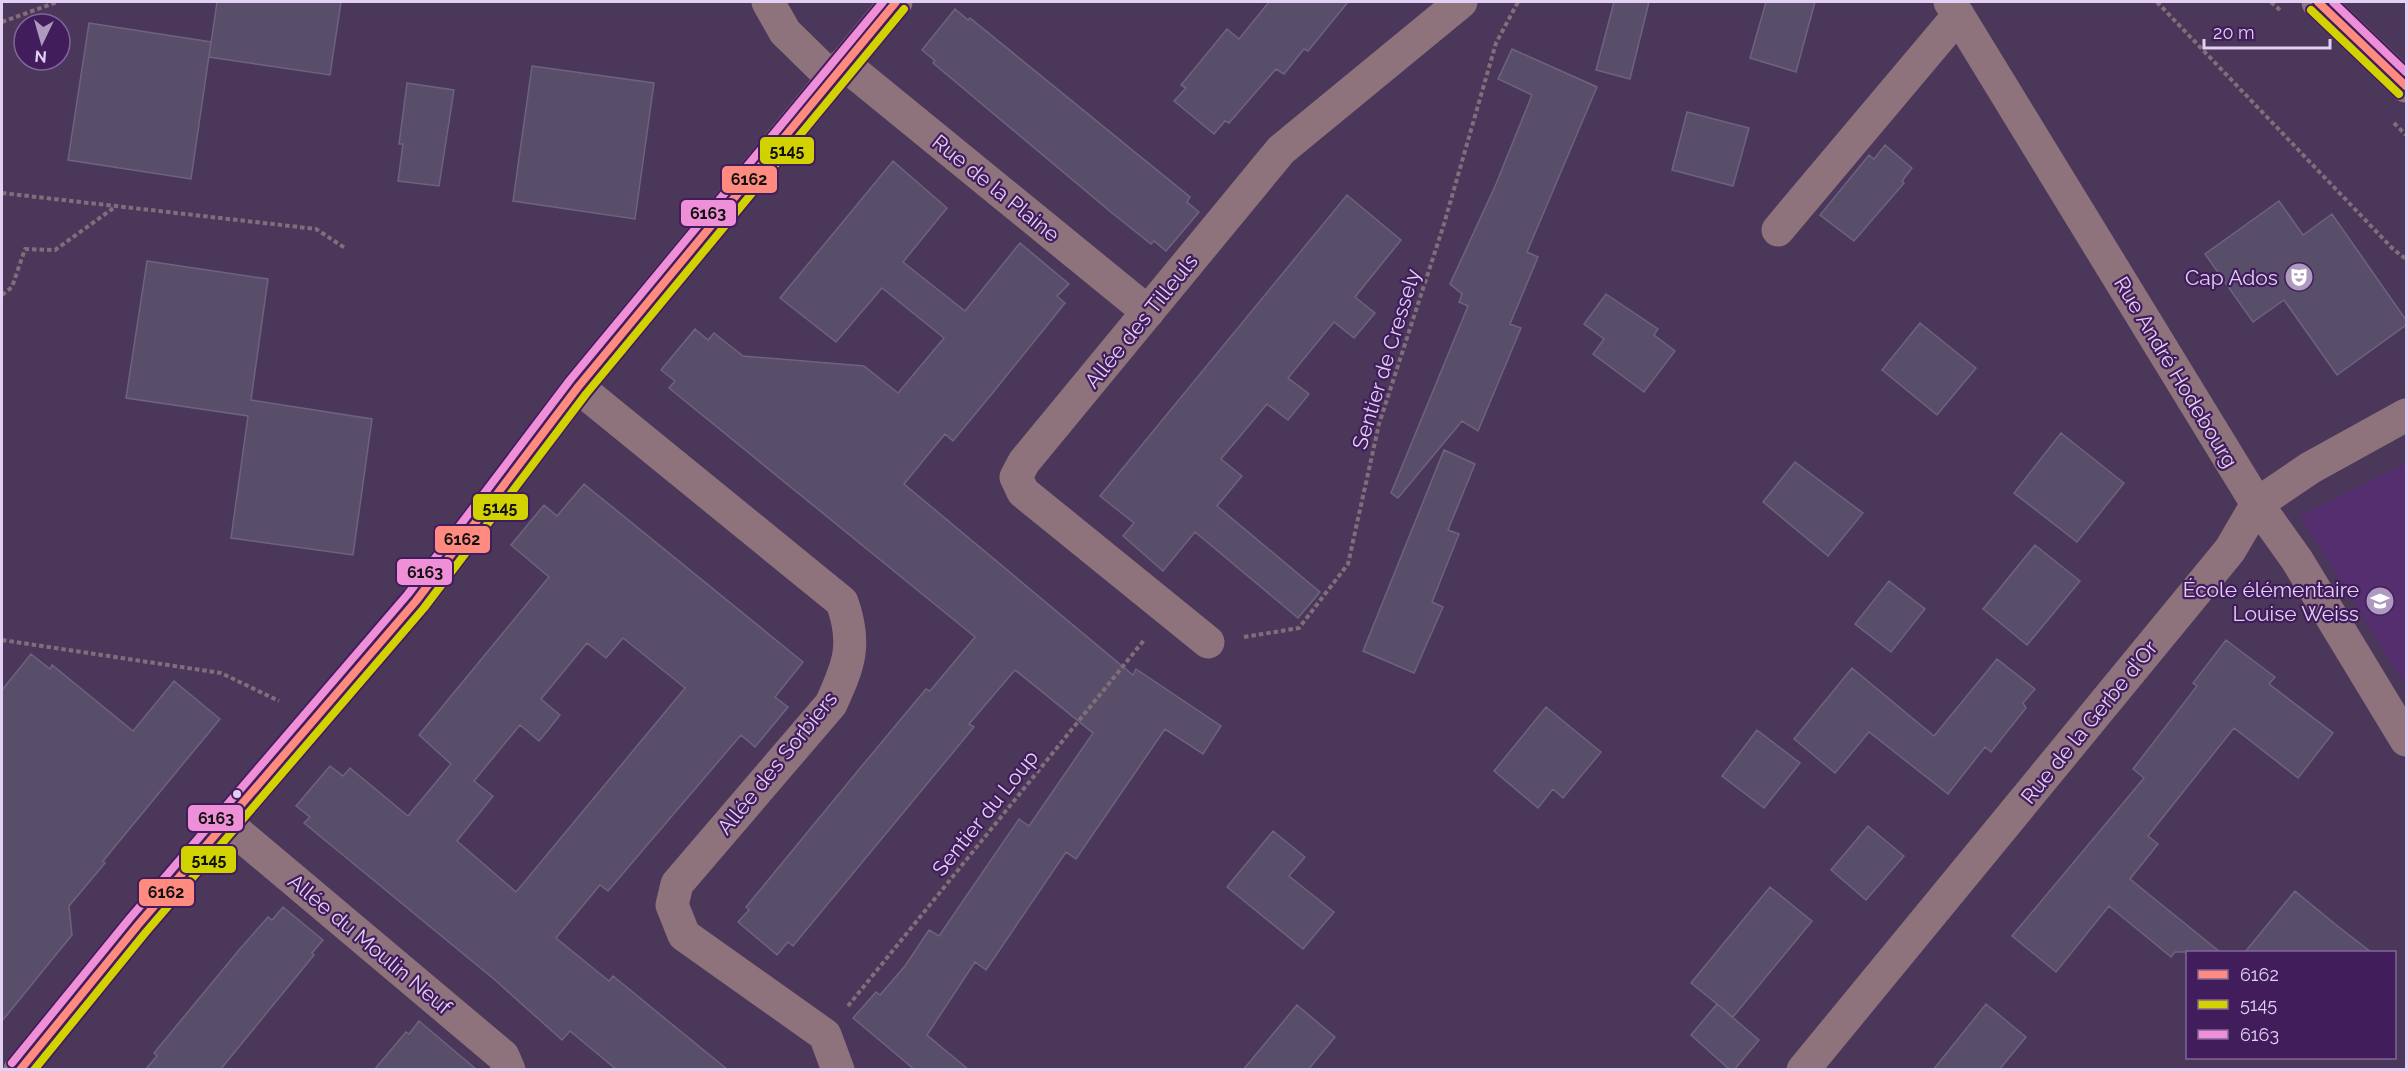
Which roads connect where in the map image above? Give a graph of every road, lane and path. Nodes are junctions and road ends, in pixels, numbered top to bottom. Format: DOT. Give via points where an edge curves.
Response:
graph roads {
  1 [pos="57,2"];
  2 [pos="768,2"];
  3 [pos="896,2"];
  4 [pos="1461,2"];
  5 [pos="1518,2"];
  6 [pos="2157,2"];
  7 [pos="2318,2"];
  8 [pos="1954,9"];
  9 [pos="2,22"];
  10 [pos="838,71"];
  11 [pos="2406,86"];
  12 [pos="2,194"];
  13 [pos="116,207"];
  14 [pos="1778,230"];
  15 [pos="345,248"];
  16 [pos="2406,259"];
  17 [pos="2,295"];
  18 [pos="1148,312"];
  19 [pos="578,387"];
  20 [pos="2406,415"];
  21 [pos="2257,504"];
  22 [pos="1168,610"];
  23 [pos="2,640"];
  24 [pos="1208,642"];
  25 [pos="315,719"];
  26 [pos="2406,740"];
  27 [pos="226,823"];
  28 [pos="825,1035"];
  29 [pos="20,1070"];
  30 [pos="509,1070"];
  31 [pos="838,1070"];
  32 [pos="1803,1070"];
  1 -- 9 [label="path"];
  2 -- 10 [label="street, Rue de la Plaine" via="785,32"];
  3 -- 10 [label="street"];
  4 -- 18 [label="street, Allée des Tilleuls" via="1281,150"];
  5 -- 24 [label="path, Sentier de Cressely" via="1496,43 1444,224 1378,424 1348,564 1299,628"];
  6 -- 16 [label="path"];
  7 -- 11 [label="street"];
  8 -- 14 [label="street"];
  8 -- 21 [label="street, Rue André Hodebourg"];
  10 -- 18 [label="street, Rue de la Plaine"];
  10 -- 19 [label="street"];
  12 -- 13 [label="path"];
  13 -- 15 [label="path" via="316,229"];
  13 -- 17 [label="path" via="55,250 25,249 12,287"];
  18 -- 22 [label="street, Allée des Tilleuls" via="1024,462 1016,477 1023,492"];
  19 -- 25 [label="street" via="416,601"];
  19 -- 28 [label="street, Allée des Sorbiers" via="842,602 852,646 846,672 831,704 677,884 672,905 684,935"];
  20 -- 21 [label="street, Rue de la Gerbe d'Or" via="2310,468"];
  21 -- 26 [label="street, Rue André Hodebourg" via="2297,560"];
  21 -- 32 [label="street, Rue de la Gerbe d'Or" via="2230,550"];
  22 -- 24 [label="street, Allée des Tilleuls"];
  22 -- 28 [label="path, Sentier du Loup"];
  23 -- 25 [label="path" via="221,673"];
  25 -- 27 [label="street"];
  27 -- 29 [label="street"];
  27 -- 30 [label="street, Allée du Moulin Neuf" via="503,1056"];
  28 -- 31 [label="street"];
}
